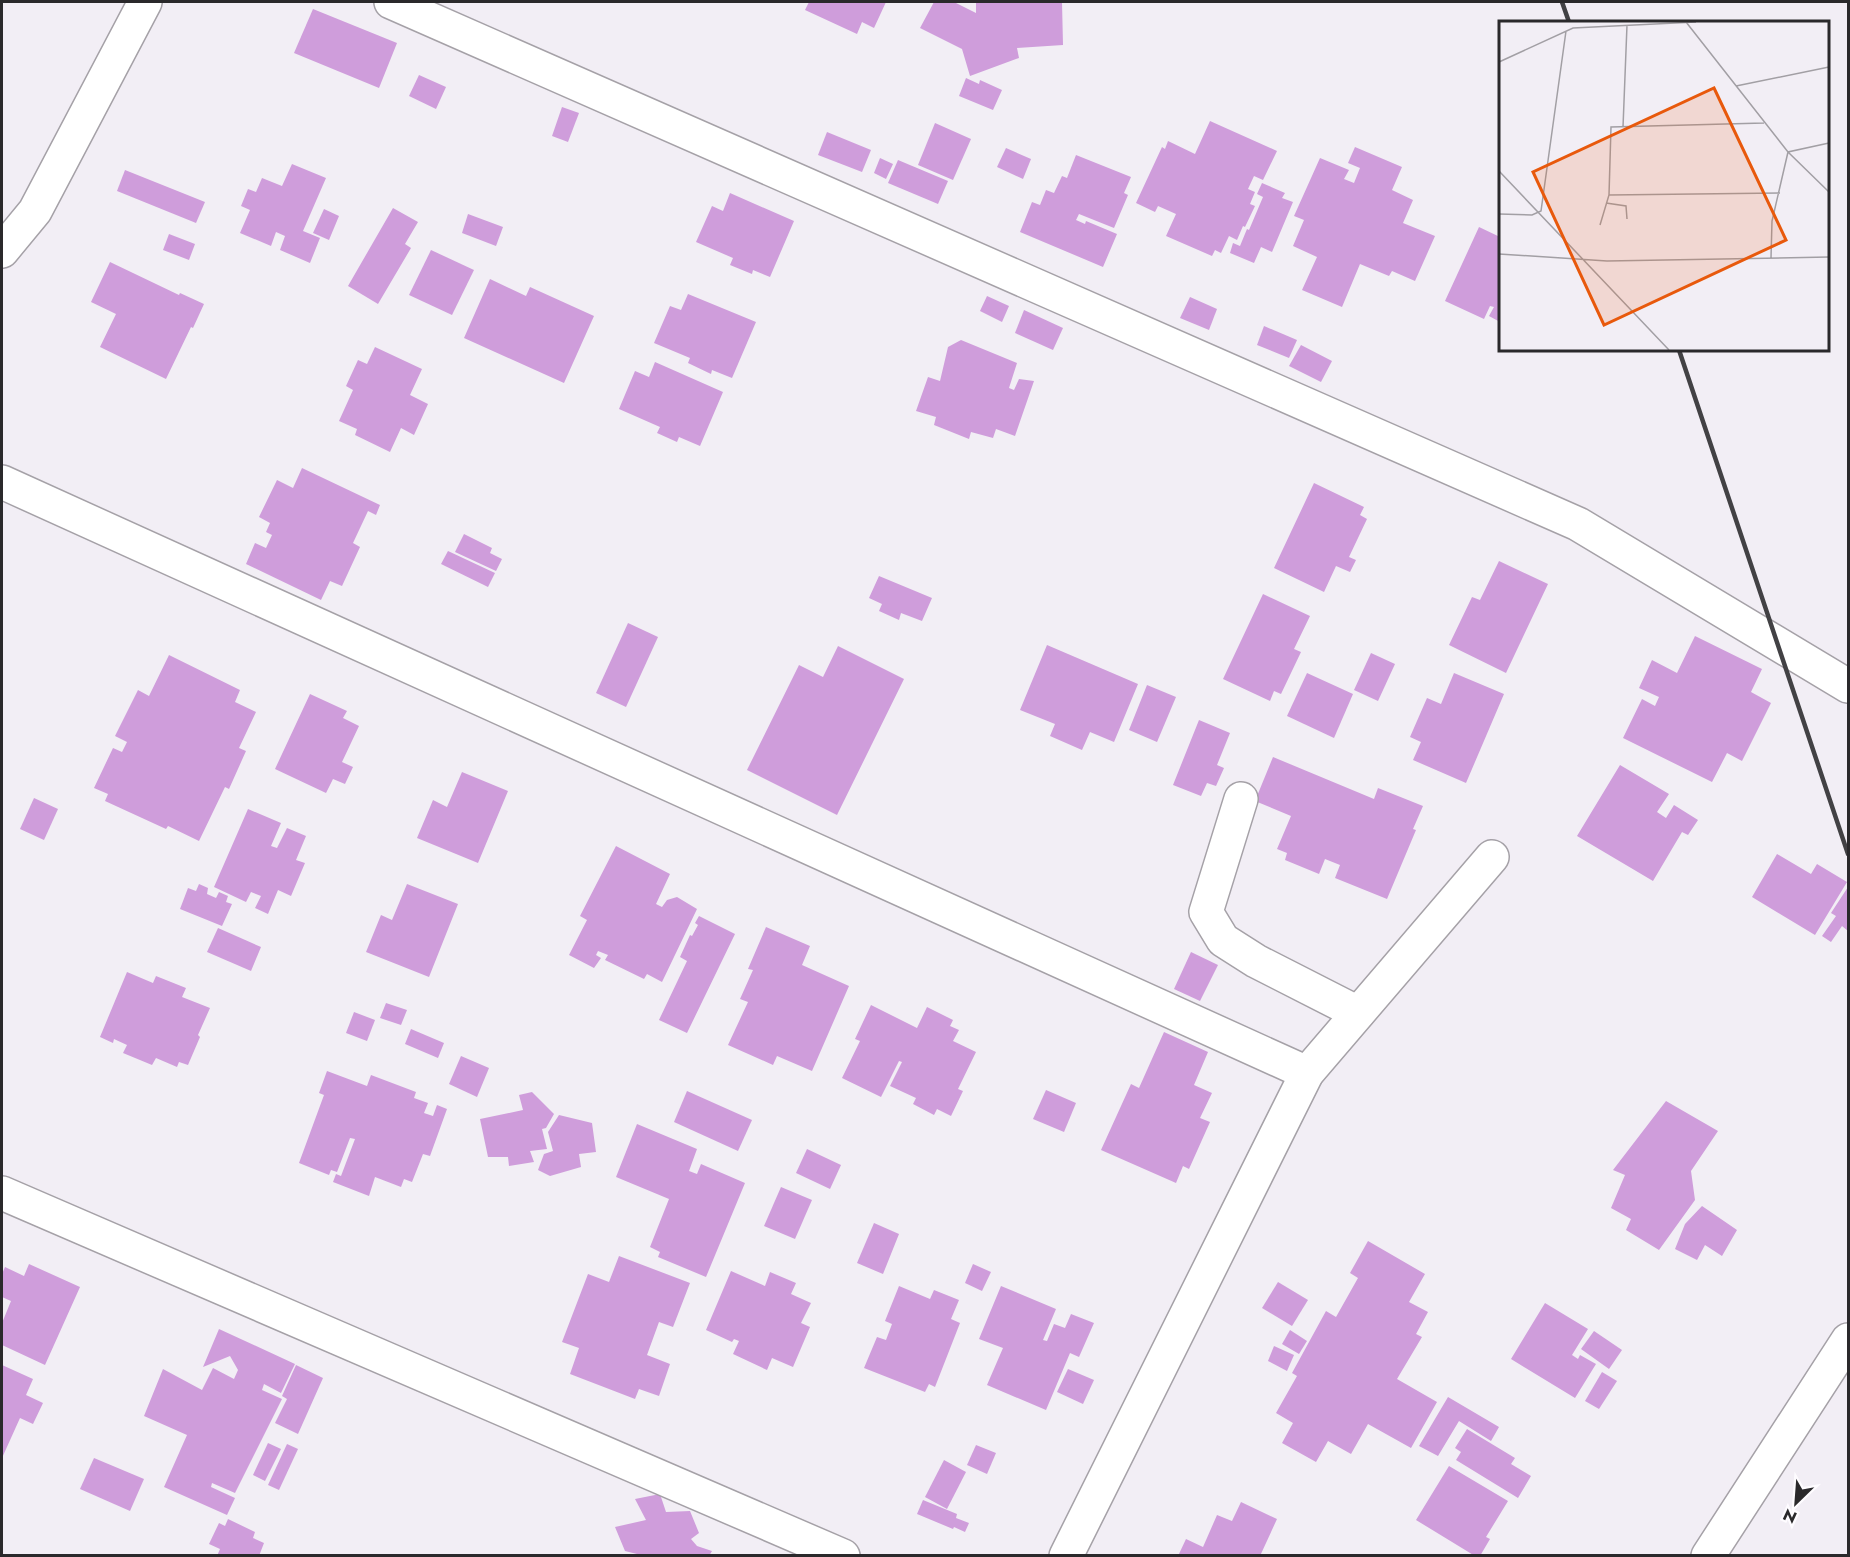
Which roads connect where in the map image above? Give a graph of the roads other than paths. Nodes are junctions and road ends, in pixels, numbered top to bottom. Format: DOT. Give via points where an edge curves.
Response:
graph roads {
  1 [pos="146,2"];
  2 [pos="391,2"];
  3 [pos="2,251"];
  4 [pos="2,482"];
  5 [pos="1848,686"];
  6 [pos="1241,800"];
  7 [pos="1492,857"];
  8 [pos="1358,1013"];
  9 [pos="1307,1073"];
  10 [pos="2,1193"];
  11 [pos="1848,1340"];
  12 [pos="843,1556"];
  13 [pos="1066,1556"];
  14 [pos="1708,1556"];
  1 -- 3 [label="street" via="36,211"];
  2 -- 5 [label="street" via="1578,524"];
  4 -- 9 [label="street"];
  6 -- 8 [label="street" via="1206,912 1223,940"];
  7 -- 8 [label="street"];
  8 -- 9 [label="street"];
  9 -- 13 [label="street"];
  10 -- 12 [label="street"];
  11 -- 14 [label="street"];
}
